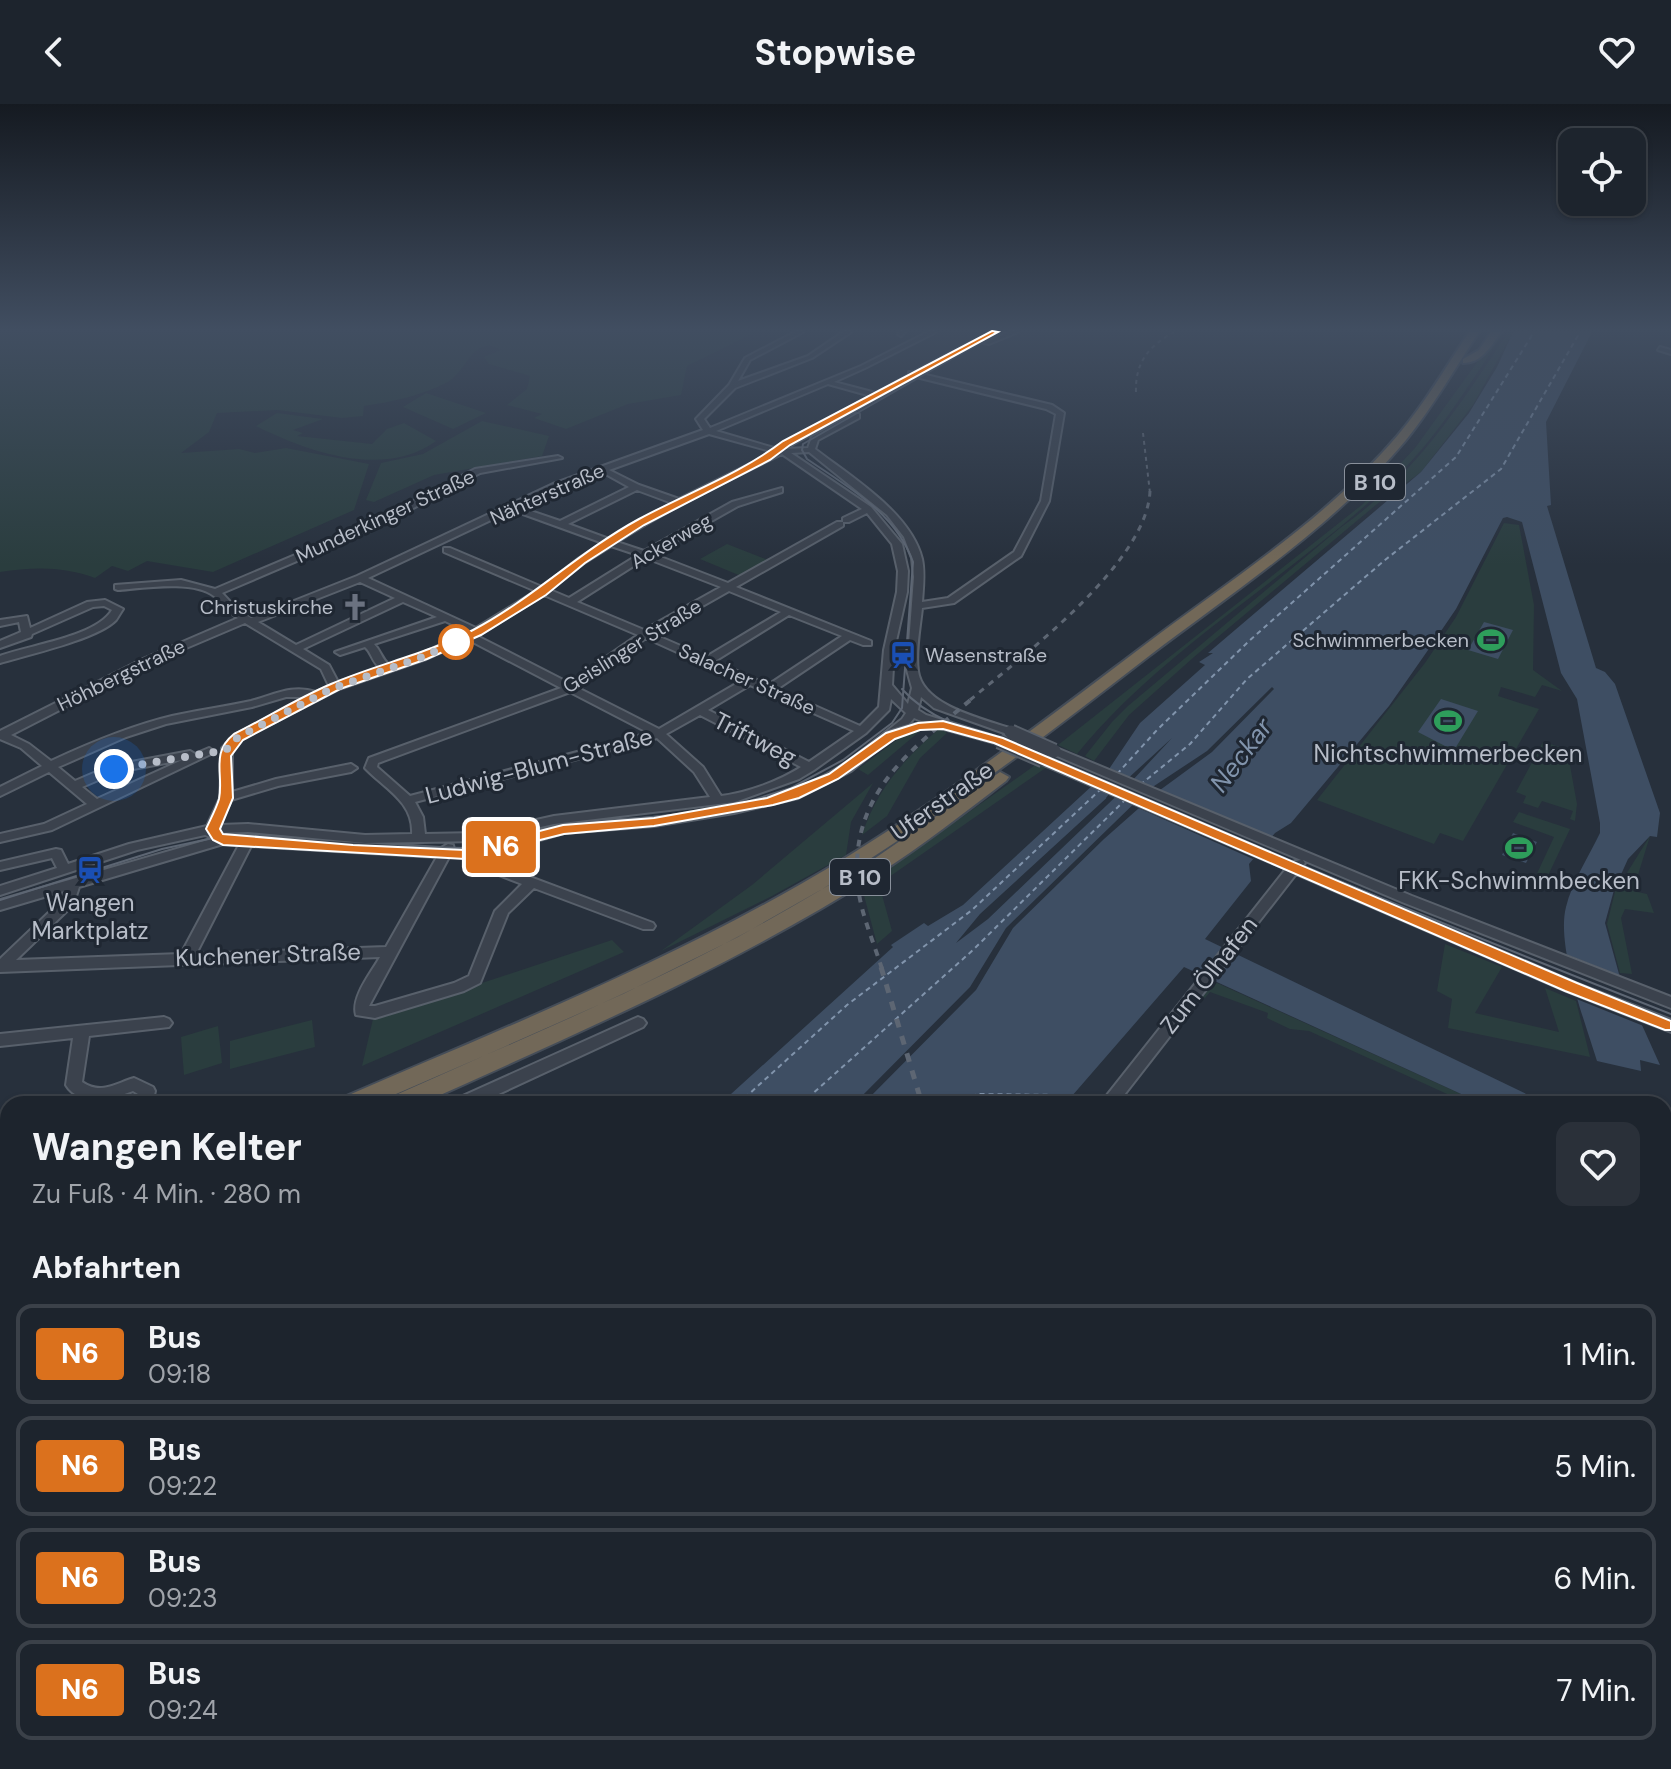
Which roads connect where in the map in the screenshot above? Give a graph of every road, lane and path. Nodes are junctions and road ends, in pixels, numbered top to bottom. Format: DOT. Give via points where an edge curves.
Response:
graph roads {
  1 [pos="707,410"];
  2 [pos="760,410"];
  3 [pos="851,410"];
  4 [pos="867,410"];
  5 [pos="1054,410"];
  6 [pos="1413,410"];
  7 [pos="1423,410"];
  8 [pos="1434,410"];
  9 [pos="709,431"];
  10 [pos="811,450"];
  11 [pos="777,451"];
  12 [pos="558,458"];
  13 [pos="602,469"];
  14 [pos="636,487"];
  15 [pos="779,490"];
  16 [pos="679,502"];
  17 [pos="514,508"];
  18 [pos="868,509"];
  19 [pos="559,525"];
  20 [pos="1293,536"];
  21 [pos="607,544"];
  22 [pos="447,550"];
  23 [pos="643,556"];
  24 [pos="360,578"];
  25 [pos="118,587"];
  26 [pos="727,587"];
  27 [pos="216,592"];
  28 [pos="542,592"];
  29 [pos="403,598"];
  30 [pos="568,603"];
  31 [pos="917,606"];
  32 [pos="787,612"];
  33 [pos="445,618"];
  34 [pos="247,620"];
  35 [pos="0,623"];
  36 [pos="474,634"];
  37 [pos="645,634"];
  38 [pos="27,635"];
  39 [pos="849,636"];
  40 [pos="366,643"];
  41 [pos="867,643"];
  42 [pos="0,646"];
  43 [pos="294,650"];
  44 [pos="340,652"];
  45 [pos="5,657"];
  46 [pos="708,661"];
  47 [pos="388,669"];
  48 [pos="750,680"];
  49 [pos="915,684"];
  50 [pos="335,687"];
  51 [pos="888,687"];
  52 [pos="570,688"];
  53 [pos="770,689"];
  54 [pos="316,696"];
  55 [pos="938,706"];
  56 [pos="911,709"];
  57 [pos="701,711"];
  58 [pos="882,713"];
  59 [pos="943,725"];
  60 [pos="862,731"];
  61 [pos="659,734"];
  62 [pos="2,735"];
  63 [pos="891,736"];
  64 [pos="226,750"];
  65 [pos="209,752"];
  66 [pos="48,766"];
  67 [pos="810,767"];
  68 [pos="351,768"];
  69 [pos="1093,774"];
  70 [pos="75,785"];
  71 [pos="0,792"];
  72 [pos="226,798"];
  73 [pos="409,800"];
  74 [pos="718,801"];
  75 [pos="94,803"];
  76 [pos="218,834"];
  77 [pos="0,838"];
  78 [pos="451,838"];
  79 [pos="418,839"];
  80 [pos="248,840"];
  81 [pos="1263,847"];
  82 [pos="488,851"];
  83 [pos="446,854"];
  84 [pos="1318,861"];
  85 [pos="0,866"];
  86 [pos="1293,867"];
  87 [pos="64,869"];
  88 [pos="73,883"];
  89 [pos="531,883"];
  90 [pos="0,891"];
  91 [pos="0,905"];
  92 [pos="1469,923"];
  93 [pos="648,926"];
  94 [pos="1444,932"];
  95 [pos="392,952"];
  96 [pos="187,957"];
  97 [pos="0,966"];
  98 [pos="1671,1003"];
  99 [pos="164,1023"];
  100 [pos="638,1023"];
  101 [pos="1671,1026"];
  102 [pos="82,1031"];
  103 [pos="0,1040"];
  104 [pos="95,1096"];
  105 [pos="112,1096"];
  106 [pos="146,1096"];
  107 [pos="369,1096"];
  108 [pos="415,1096"];
  109 [pos="479,1096"];
  110 [pos="1114,1096"];
  1 -- 9 [label="street" via="700,423"];
  2 -- 9 [label="street, Nähterstraße"];
  3 -- 11 [label="street"];
  4 -- 10 [label="street" via="819,437"];
  5 -- 31 [label="street" via="1060,413 1045,501 1018,554 951,601"];
  6 -- 20 [label="highway" via="1357,474 1294,528"];
  7 -- 20 [label="highway, Uferstraße / B 10" via="1392,449"];
  8 -- 108 [label="highway, Uferstraße / B 10" via="1360,496 1139,673 858,878 637,997"];
  9 -- 11 [label="street"];
  9 -- 13 [label="street, Nähterstraße"];
  10 -- 11 [label="street"];
  10 -- 31 [label="street" via="904,530 917,558"];
  11 -- 16 [label="street"];
  11 -- 18 [label="street"];
  12 -- 27 [label="street, Munderkinger Straße" via="478,471 376,524"];
  13 -- 14 [label="street"];
  13 -- 17 [label="street, Nähterstraße"];
  14 -- 16 [label="street"];
  14 -- 19 [label="street"];
  15 -- 23 [label="street, Ackerweg" via="735,504"];
  16 -- 21 [label="street"];
  17 -- 19 [label="street"];
  17 -- 24 [label="street, Nähterstraße"];
  18 -- 26 [label="street, Geislinger Straße"];
  18 -- 51 [label="street" via="890,532 903,571"];
  19 -- 21 [label="street"];
  20 -- 107 [label="highway, Uferstraße / B 10" via="985,771 831,875 614,990"];
  21 -- 23 [label="street"];
  21 -- 28 [label="street"];
  22 -- 28 [label="street, Salacher Straße"];
  23 -- 26 [label="street"];
  23 -- 30 [label="street, Ackerweg"];
  24 -- 29 [label="street"];
  24 -- 34 [label="street, Nähterstraße"];
  25 -- 27 [label="street" via="181,583"];
  26 -- 32 [label="street"];
  26 -- 37 [label="street, Geislinger Straße"];
  27 -- 34 [label="street"];
  28 -- 30 [label="street, Salacher Straße"];
  28 -- 36 [label="street"];
  29 -- 33 [label="street"];
  29 -- 43 [label="street"];
  30 -- 37 [label="street, Salacher Straße"];
  31 -- 49 [label="street"];
  32 -- 39 [label="street"];
  32 -- 46 [label="street"];
  33 -- 36 [label="street"];
  33 -- 40 [label="street"];
  34 -- 43 [label="street"];
  34 -- 62 [label="street, Höhbergstraße" via="147,661"];
  35 -- 38 [label="street" via="23,618"];
  36 -- 47 [label="street"];
  36 -- 52 [label="street"];
  37 -- 46 [label="street, Salacher Straße"];
  37 -- 52 [label="street, Geislinger Straße"];
  38 -- 42 [label="street"];
  38 -- 45 [label="street" via="91,604 118,609 93,630"];
  39 -- 41 [label="street"];
  39 -- 53 [label="street"];
  40 -- 44 [label="street"];
  40 -- 47 [label="street"];
  42 -- 45 [label="street" via="15,650"];
  43 -- 50 [label="street" via="325,667"];
  46 -- 48 [label="street, Salacher Straße"];
  47 -- 50 [label="street"];
  48 -- 53 [label="street, Salacher Straße"];
  48 -- 57 [label="street, Ludwig-Blum-Straße"];
  49 -- 55 [label="street"];
  49 -- 56 [label="street"];
  50 -- 54 [label="street"];
  51 -- 56 [label="street"];
  51 -- 58 [label="street"];
  52 -- 61 [label="street"];
  52 -- 73 [label="street, Geislinger Straße" via="371,764"];
  53 -- 60 [label="street, Salacher Straße"];
  54 -- 64 [label="street" via="238,737"];
  54 -- 66 [label="street" via="295,691 161,722"];
  55 -- 56 [label="street"];
  55 -- 69 [label="street, bridge" via="1011,732"];
  56 -- 58 [label="street"];
  56 -- 59 [label="street"];
  56 -- 63 [label="street"];
  57 -- 61 [label="street, Ludwig-Blum-Straße"];
  57 -- 67 [label="street, Triftweg"];
  58 -- 60 [label="street"];
  59 -- 63 [label="street"];
  59 -- 69 [label="street, bridge"];
  60 -- 67 [label="street"];
  61 -- 73 [label="street, Ludwig-Blum-Straße"];
  61 -- 74 [label="street" via="699,770"];
  62 -- 66 [label="street"];
  63 -- 82 [label="street" via="833,776 794,795 654,822 563,829"];
  64 -- 65 [label="street"];
  64 -- 72 [label="street"];
  65 -- 70 [label="street" via="114,769"];
  65 -- 75 [label="street"];
  66 -- 70 [label="street"];
  66 -- 71 [label="street"];
  67 -- 74 [label="street" via="766,789"];
  68 -- 72 [label="street"];
  69 -- 81 [label="street"];
  70 -- 75 [label="street"];
  72 -- 76 [label="street"];
  73 -- 79 [label="street"];
  74 -- 78 [label="street"];
  75 -- 77 [label="street" via="48,827"];
  76 -- 79 [label="street" via="248,828"];
  76 -- 80 [label="street"];
  76 -- 87 [label="street" via="134,847"];
  76 -- 88 [label="street"];
  78 -- 79 [label="street"];
  78 -- 83 [label="street"];
  80 -- 83 [label="street"];
  80 -- 96 [label="street"];
  81 -- 84 [label="street"];
  81 -- 86 [label="street"];
  82 -- 83 [label="street"];
  82 -- 89 [label="street" via="496,869"];
  83 -- 95 [label="street"];
  84 -- 86 [label="street"];
  84 -- 92 [label="street"];
  85 -- 87 [label="street" via="56,853"];
  86 -- 94 [label="street"];
  86 -- 110 [label="street, Zum Ölhafen"];
  87 -- 90 [label="street"];
  88 -- 91 [label="street"];
  88 -- 97 [label="street" via="68,902"];
  89 -- 93 [label="street"];
  89 -- 95 [label="street" via="502,911 475,979 375,1012 361,1011"];
  92 -- 94 [label="street" via="1445,925"];
  92 -- 98 [label="street"];
  94 -- 101 [label="street"];
  95 -- 96 [label="street, Kuchener Straße"];
  96 -- 97 [label="street, Kuchener Straße"];
  99 -- 102 [label="street"];
  100 -- 109 [label="street"];
  102 -- 103 [label="street"];
  102 -- 104 [label="street" via="74,1085"];
  105 -- 106 [label="street" via="127,1085 140,1085"];
}
